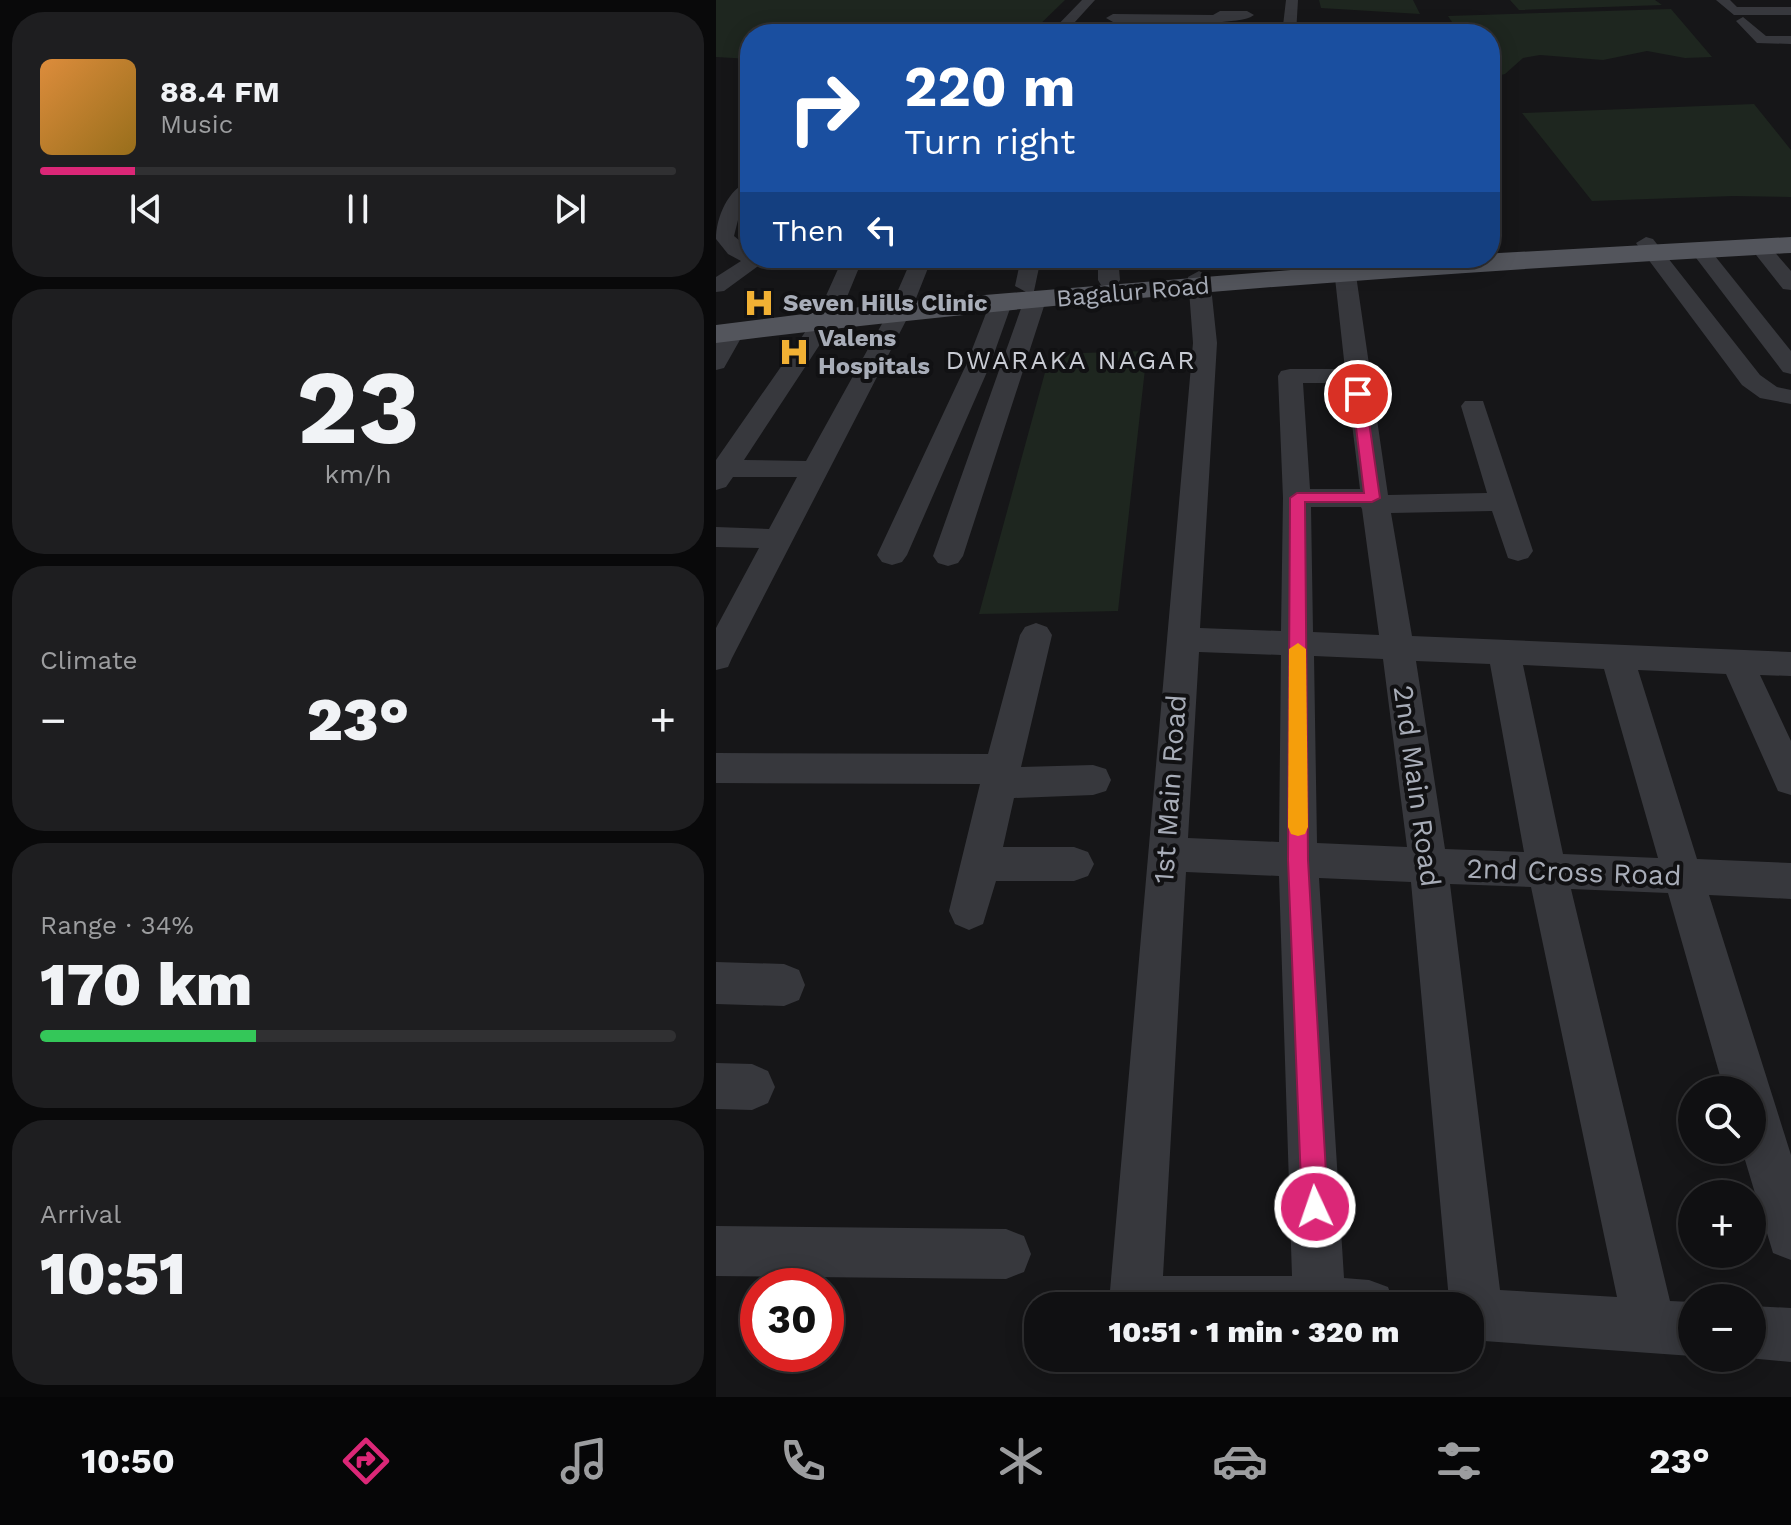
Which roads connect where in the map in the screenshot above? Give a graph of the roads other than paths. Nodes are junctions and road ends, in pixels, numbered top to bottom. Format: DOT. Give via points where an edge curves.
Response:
graph roads {
  1 [pos="1089,0"];
  2 [pos="1131,0"];
  3 [pos="1292,0"];
  4 [pos="1722,0"];
  5 [pos="1783,0"];
  6 [pos="1217,1"];
  7 [pos="1248,6"];
  8 [pos="1791,9"];
  9 [pos="1743,21"];
  10 [pos="1066,24"];
  11 [pos="1290,24"];
  12 [pos="1762,40"];
  13 [pos="1791,40"];
  14 [pos="1776,54"];
  15 [pos="740,182"];
  16 [pos="716,198"];
  17 [pos="740,198"];
  18 [pos="716,220"];
  19 [pos="716,228"];
  20 [pos="1791,234"];
  21 [pos="1791,245"];
  22 [pos="1759,246"];
  23 [pos="1650,248"];
  24 [pos="1700,250"];
  25 [pos="740,252"];
  26 [pos="1500,252"];
  27 [pos="1500,261"];
  28 [pos="740,268"];
  29 [pos="849,268"];
  30 [pos="918,268"];
  31 [pos="1031,268"];
  32 [pos="1247,268"];
  33 [pos="1292,268"];
  34 [pos="1346,268"];
  35 [pos="1108,269"];
  36 [pos="1211,271"];
  37 [pos="1791,284"];
  38 [pos="716,286"];
  39 [pos="1030,293"];
  40 [pos="1001,303"];
  41 [pos="902,306"];
  42 [pos="828,314"];
  43 [pos="722,329"];
  44 [pos="716,363"];
  45 [pos="1791,367"];
  46 [pos="1357,376"];
  47 [pos="1791,397"];
  48 [pos="1474,406"];
  49 [pos="815,469"];
  50 [pos="719,472"];
  51 [pos="1297,498"];
  52 [pos="1373,501"];
  53 [pos="1504,502"];
  54 [pos="716,537"];
  55 [pos="778,539"];
  56 [pos="1518,551"];
  57 [pos="892,555"];
  58 [pos="948,556"];
  59 [pos="730,604"];
  60 [pos="1036,635"];
  61 [pos="1181,639"];
  62 [pos="720,642"];
  63 [pos="1298,644"];
  64 [pos="1398,647"];
  65 [pos="1504,651"];
  66 [pos="1617,656"];
  67 [pos="1737,661"];
  68 [pos="1791,664"];
  69 [pos="716,768"];
  70 [pos="1000,776"];
  71 [pos="1093,780"];
  72 [pos="1791,780"];
  73 [pos="1166,854"];
  74 [pos="1298,860"];
  75 [pos="980,864"];
  76 [pos="1074,864"];
  77 [pos="1429,865"];
  78 [pos="1547,871"];
  79 [pos="1683,876"];
  80 [pos="1791,881"];
  81 [pos="969,911"];
  82 [pos="716,983"];
  83 [pos="784,985"];
  84 [pos="1743,1076"];
  85 [pos="1766,1152"];
  86 [pos="1791,1235"];
  87 [pos="716,1251"];
  88 [pos="1006,1254"];
  89 [pos="1136,1292"];
  90 [pos="1343,1292"];
  91 [pos="1472,1292"];
  92 [pos="1484,1315"];
  93 [pos="1671,1328"];
  94 [pos="1766,1334"];
  95 [pos="1791,1335"];
  1 -- 10 [label="street"];
  2 -- 7 [label="street" via="1110,22 1218,19"];
  3 -- 11 [label="street"];
  4 -- 8 [label="street" via="1734,11"];
  5 -- 8 [label="street"];
  6 -- 7 [label="street"];
  9 -- 12 [label="street"];
  12 -- 13 [label="street"];
  12 -- 14 [label="street"];
  15 -- 16 [label="street"];
  17 -- 25 [label="street" via="724,236"];
  18 -- 19 [label="street"];
  20 -- 23 [label="main road, Bagalur Road"];
  21 -- 22 [label="main road, Bagalur Road"];
  22 -- 24 [label="main road, Bagalur Road"];
  22 -- 37 [label="street"];
  23 -- 24 [label="main road, Bagalur Road"];
  23 -- 26 [label="main road, Bagalur Road"];
  23 -- 27 [label="main road, Bagalur Road"];
  23 -- 47 [label="street" via="1751,380 1769,393"];
  24 -- 45 [label="street"];
  28 -- 38 [label="street"];
  29 -- 42 [label="street"];
  30 -- 41 [label="street"];
  31 -- 39 [label="street"];
  32 -- 36 [label="main road, Bagalur Road"];
  33 -- 36 [label="main road, Bagalur Road"];
  34 -- 46 [label="street, 2nd Main Road"];
  35 -- 36 [label="main road, Bagalur Road"];
  35 -- 39 [label="main road, Bagalur Road"];
  36 -- 39 [label="main road, Bagalur Road"];
  36 -- 61 [label="street, 1st Main Road"];
  39 -- 40 [label="main road, Bagalur Road"];
  39 -- 41 [label="main road, Bagalur Road"];
  39 -- 58 [label="street"];
  40 -- 41 [label="main road, Bagalur Road"];
  40 -- 57 [label="street"];
  41 -- 42 [label="main road, Bagalur Road"];
  41 -- 49 [label="street"];
  42 -- 43 [label="main road, Bagalur Road"];
  42 -- 50 [label="street"];
  43 -- 44 [label="street"];
  46 -- 51 [label="street" via="1290,376"];
  46 -- 52 [label="street, 2nd Main Road"];
  48 -- 53 [label="street"];
  49 -- 50 [label="street"];
  49 -- 55 [label="street"];
  51 -- 52 [label="street"];
  51 -- 63 [label="street"];
  52 -- 53 [label="street"];
  52 -- 64 [label="street, 2nd Main Road"];
  53 -- 56 [label="street"];
  54 -- 55 [label="street"];
  55 -- 59 [label="street"];
  59 -- 62 [label="street"];
  60 -- 70 [label="street"];
  61 -- 63 [label="street"];
  61 -- 73 [label="street, 1st Main Road"];
  63 -- 64 [label="street"];
  63 -- 74 [label="street"];
  64 -- 65 [label="street"];
  64 -- 77 [label="street, 2nd Main Road"];
  65 -- 66 [label="street"];
  65 -- 78 [label="street"];
  66 -- 67 [label="street"];
  66 -- 79 [label="street"];
  67 -- 68 [label="street"];
  67 -- 72 [label="street"];
  69 -- 70 [label="street"];
  70 -- 71 [label="street"];
  70 -- 75 [label="street"];
  73 -- 74 [label="street, 2nd Cross Road"];
  73 -- 89 [label="street, 1st Main Road"];
  74 -- 77 [label="street, 2nd Cross Road"];
  74 -- 90 [label="street"];
  75 -- 76 [label="street"];
  75 -- 81 [label="street"];
  77 -- 78 [label="street, 2nd Cross Road"];
  77 -- 91 [label="street, 2nd Main Road"];
  78 -- 79 [label="street, 2nd Cross Road"];
  78 -- 93 [label="street"];
  79 -- 80 [label="street, 2nd Cross Road"];
  79 -- 84 [label="street"];
  82 -- 83 [label="street"];
  85 -- 86 [label="street"];
  87 -- 88 [label="street"];
  92 -- 93 [label="street"];
  94 -- 95 [label="street"];
}
